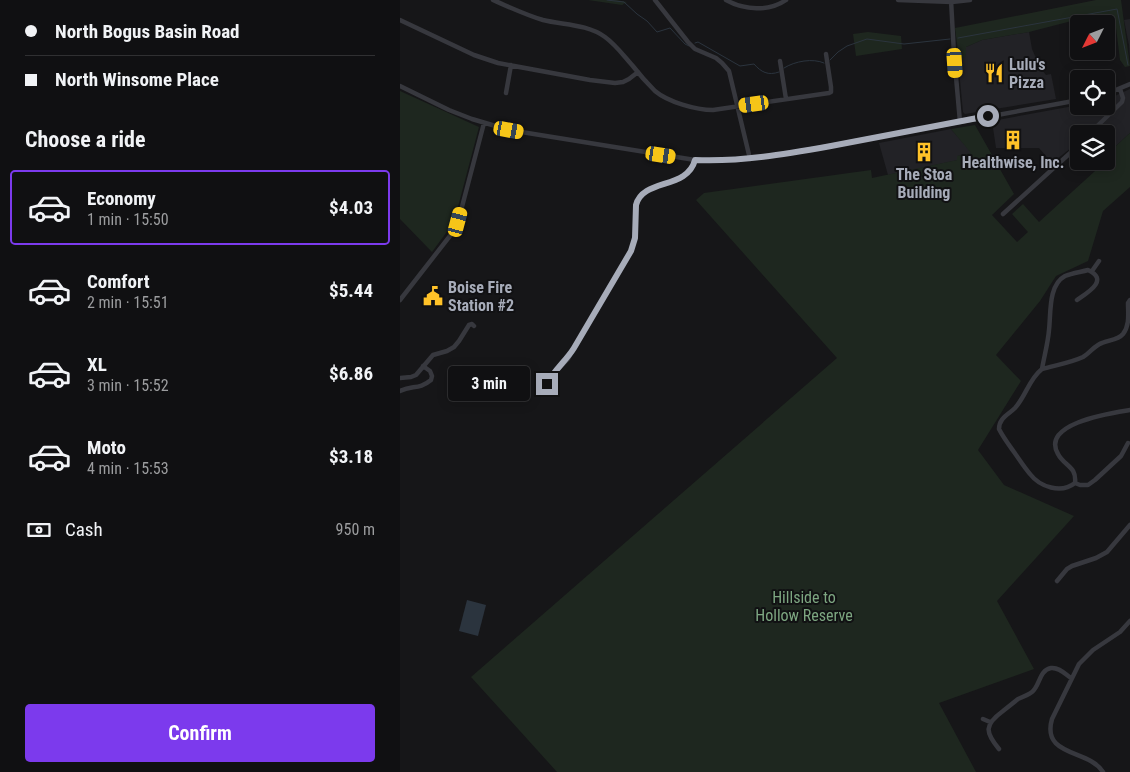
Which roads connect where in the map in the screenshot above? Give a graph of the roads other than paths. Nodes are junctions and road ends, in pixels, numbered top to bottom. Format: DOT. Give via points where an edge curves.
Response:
graph roads {
  1 [pos="493,0"];
  2 [pos="655,0"];
  3 [pos="726,0"];
  4 [pos="786,0"];
  5 [pos="898,0"];
  6 [pos="970,0"];
  7 [pos="952,1"];
  8 [pos="400,20"];
  9 [pos="826,54"];
  10 [pos="780,60"];
  11 [pos="511,65"];
  12 [pos="638,72"];
  13 [pos="1130,84"];
  14 [pos="400,86"];
  15 [pos="1120,89"];
  16 [pos="1115,91"];
  17 [pos="506,93"];
  18 [pos="786,99"];
  19 [pos="1070,102"];
  20 [pos="738,107"];
  21 [pos="960,122"];
  22 [pos="484,123"];
  23 [pos="1098,125"];
  24 [pos="1070,153"];
  25 [pos="750,159"];
  26 [pos="695,160"];
  27 [pos="1003,214"];
  28 [pos="1099,261"];
  29 [pos="1092,271"];
  30 [pos="400,300"];
  31 [pos="1077,300"];
  32 [pos="1130,300"];
  33 [pos="474,326"];
  34 [pos="423,366"];
  35 [pos="1042,369"];
  36 [pos="400,378"];
  37 [pos="400,391"];
  38 [pos="542,393"];
  39 [pos="1130,410"];
  40 [pos="1128,443"];
  41 [pos="1075,482"];
  42 [pos="1130,525"];
  43 [pos="1057,581"];
  44 [pos="1130,621"];
  45 [pos="1071,678"];
  46 [pos="983,719"];
  47 [pos="990,722"];
  48 [pos="999,749"];
  49 [pos="1103,772"];
  1 -- 12 [label="street" via="541,19 596,32 613,43"];
  2 -- 20 [label="street" via="695,49 716,58 729,72"];
  3 -- 4 [label="street" via="757,9 772,7"];
  5 -- 7 [label="street"];
  6 -- 7 [label="street"];
  7 -- 21 [label="street"];
  8 -- 11 [label="street" via="474,55"];
  9 -- 18 [label="street" via="831,92"];
  10 -- 18 [label="street"];
  11 -- 12 [label="street" via="615,83 623,82"];
  11 -- 17 [label="street"];
  12 -- 20 [label="street" via="662,96 685,105 706,110"];
  13 -- 15 [label="street"];
  14 -- 22 [label="street"];
  15 -- 16 [label="street"];
  15 -- 23 [label="street" via="1122,102"];
  18 -- 20 [label="street"];
  19 -- 21 [label="street"];
  20 -- 25 [label="street"];
  21 -- 25 [label="street"];
  22 -- 26 [label="street"];
  22 -- 30 [label="street" via="458,222"];
  24 -- 27 [label="street"];
  25 -- 26 [label="street"];
  26 -- 38 [label="street" via="687,175 648,190 637,201 631,251 568,359 552,375"];
  28 -- 29 [label="street"];
  29 -- 31 [label="street" via="1097,283"];
  29 -- 35 [label="street" via="1066,276 1057,284 1050,307"];
  32 -- 35 [label="street" via="1127,327 1119,338 1102,343 1078,359"];
  33 -- 34 [label="street" via="469,325 454,346 433,355"];
  34 -- 36 [label="street" via="416,375"];
  34 -- 37 [label="street" via="430,371 431,380 422,387"];
  35 -- 41 [label="street" via="1034,376 1016,407 1001,420 999,429 1035,479 1058,488"];
  39 -- 41 [label="street" via="1097,416 1058,434 1054,446 1056,452 1074,471"];
  40 -- 41 [label="street" via="1121,456 1095,480 1088,485"];
  42 -- 43 [label="street" via="1107,552 1072,566"];
  44 -- 45 [label="street" via="1093,650 1078,665"];
  45 -- 47 [label="street" via="1060,670 1046,670 1034,691"];
  45 -- 49 [label="street" via="1052,720 1050,734 1054,743 1094,762"];
  46 -- 47 [label="street"];
  47 -- 48 [label="street" via="988,730"];
}
